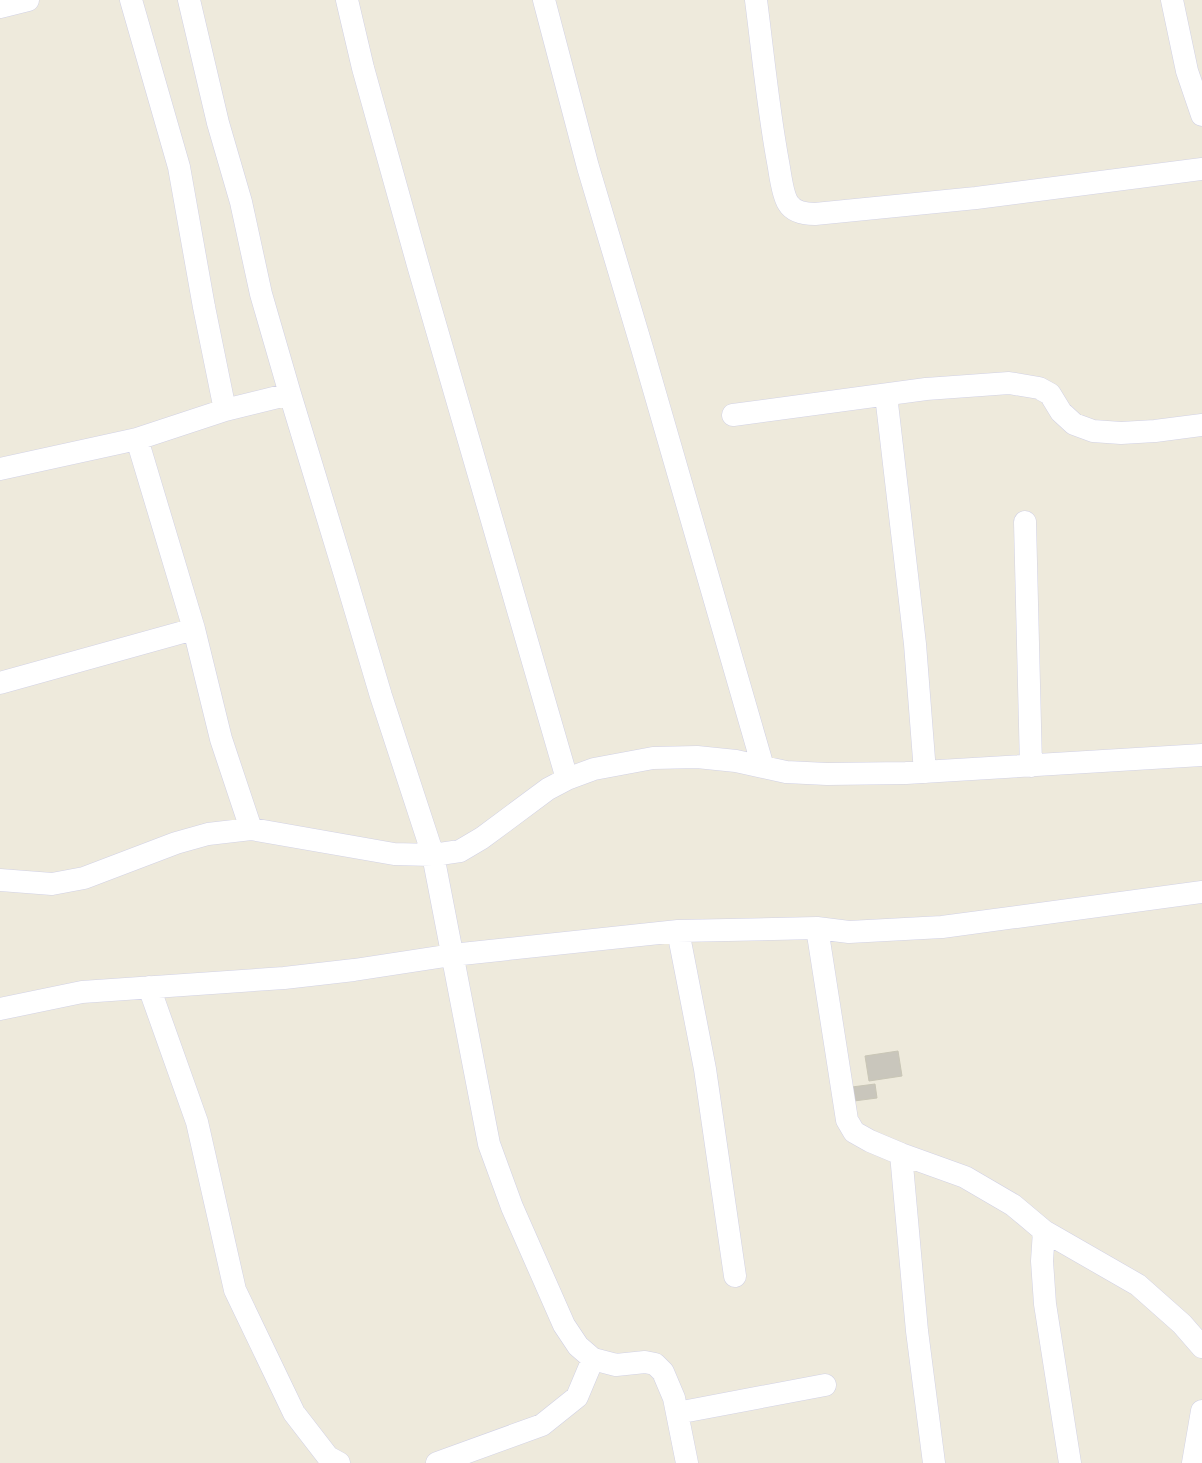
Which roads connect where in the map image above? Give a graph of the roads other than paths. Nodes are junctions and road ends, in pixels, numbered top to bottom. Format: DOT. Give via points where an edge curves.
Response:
graph roads {
  1 [pos="28,0"];
  2 [pos="131,0"];
  3 [pos="190,0"];
  4 [pos="347,0"];
  5 [pos="544,0"];
  6 [pos="756,0"];
  7 [pos="1172,0"];
  8 [pos="0,7"];
  9 [pos="1202,115"];
  10 [pos="1202,169"];
  11 [pos="290,394"];
  12 [pos="886,394"];
  13 [pos="225,410"];
  14 [pos="733,415"];
  15 [pos="1202,425"];
  16 [pos="137,439"];
  17 [pos="0,469"];
  18 [pos="1025,522"];
  19 [pos="194,629"];
  20 [pos="0,683"];
  21 [pos="1202,755"];
  22 [pos="1031,766"];
  23 [pos="763,767"];
  24 [pos="925,772"];
  25 [pos="567,780"];
  26 [pos="251,829"];
  27 [pos="433,855"];
  28 [pos="0,880"];
  29 [pos="1202,892"];
  30 [pos="817,928"];
  31 [pos="678,931"];
  32 [pos="452,955"];
  33 [pos="149,987"];
  34 [pos="0,1009"];
  35 [pos="901,1154"];
  36 [pos="1044,1231"];
  37 [pos="735,1276"];
  38 [pos="1202,1347"];
  39 [pos="593,1359"];
  40 [pos="825,1384"];
  41 [pos="1202,1412"];
  42 [pos="677,1413"];
  43 [pos="339,1463"];
  44 [pos="437,1463"];
  45 [pos="687,1463"];
  46 [pos="934,1463"];
  47 [pos="1070,1463"];
  48 [pos="1193,1463"];
  1 -- 8 [label="street"];
  2 -- 13 [label="street" via="179,167"];
  3 -- 11 [label="street" via="218,123 242,202 261,294"];
  4 -- 25 [label="street" via="363,68 416,258"];
  5 -- 23 [label="street" via="588,168"];
  6 -- 10 [label="street" via="782,186 788,204 799,212 815,214 976,198"];
  7 -- 9 [label="street" via="1187,71"];
  11 -- 13 [label="street"];
  11 -- 27 [label="street" via="381,696"];
  12 -- 14 [label="street"];
  12 -- 15 [label="street" via="1009,383 1039,388 1050,394 1061,412 1074,424 1093,431 1121,433"];
  12 -- 24 [label="street" via="914,636"];
  13 -- 16 [label="street"];
  16 -- 17 [label="street"];
  16 -- 19 [label="street"];
  18 -- 22 [label="street"];
  19 -- 20 [label="street"];
  19 -- 26 [label="street" via="221,739"];
  21 -- 22 [label="street"];
  22 -- 24 [label="street"];
  23 -- 24 [label="street" via="786,772 827,774"];
  23 -- 25 [label="street" via="697,757 653,758 594,769"];
  25 -- 27 [label="street" via="548,789 482,838 460,851"];
  26 -- 27 [label="street" via="394,854"];
  26 -- 28 [label="street" via="208,834 176,843 84,878 52,884"];
  27 -- 32 [label="street"];
  29 -- 30 [label="street" via="942,927 849,932"];
  30 -- 31 [label="street"];
  30 -- 35 [label="street" via="847,1120 854,1132"];
  31 -- 32 [label="street"];
  31 -- 37 [label="street" via="705,1069"];
  32 -- 33 [label="street" via="284,978"];
  32 -- 39 [label="street" via="489,1144 512,1207 564,1325 578,1346"];
  33 -- 34 [label="street" via="82,992"];
  33 -- 43 [label="street" via="197,1122 235,1290 294,1413 328,1457"];
  35 -- 36 [label="street" via="965,1177 1013,1205"];
  35 -- 46 [label="street" via="917,1331"];
  36 -- 38 [label="street" via="1138,1285 1182,1324"];
  36 -- 47 [label="street" via="1042,1261 1045,1304"];
  39 -- 42 [label="street" via="616,1365 645,1362 655,1364 663,1372 674,1398"];
  39 -- 44 [label="street" via="577,1397 542,1424"];
  40 -- 42 [label="street"];
  41 -- 48 [label="street"];
  42 -- 45 [label="street"];
}
